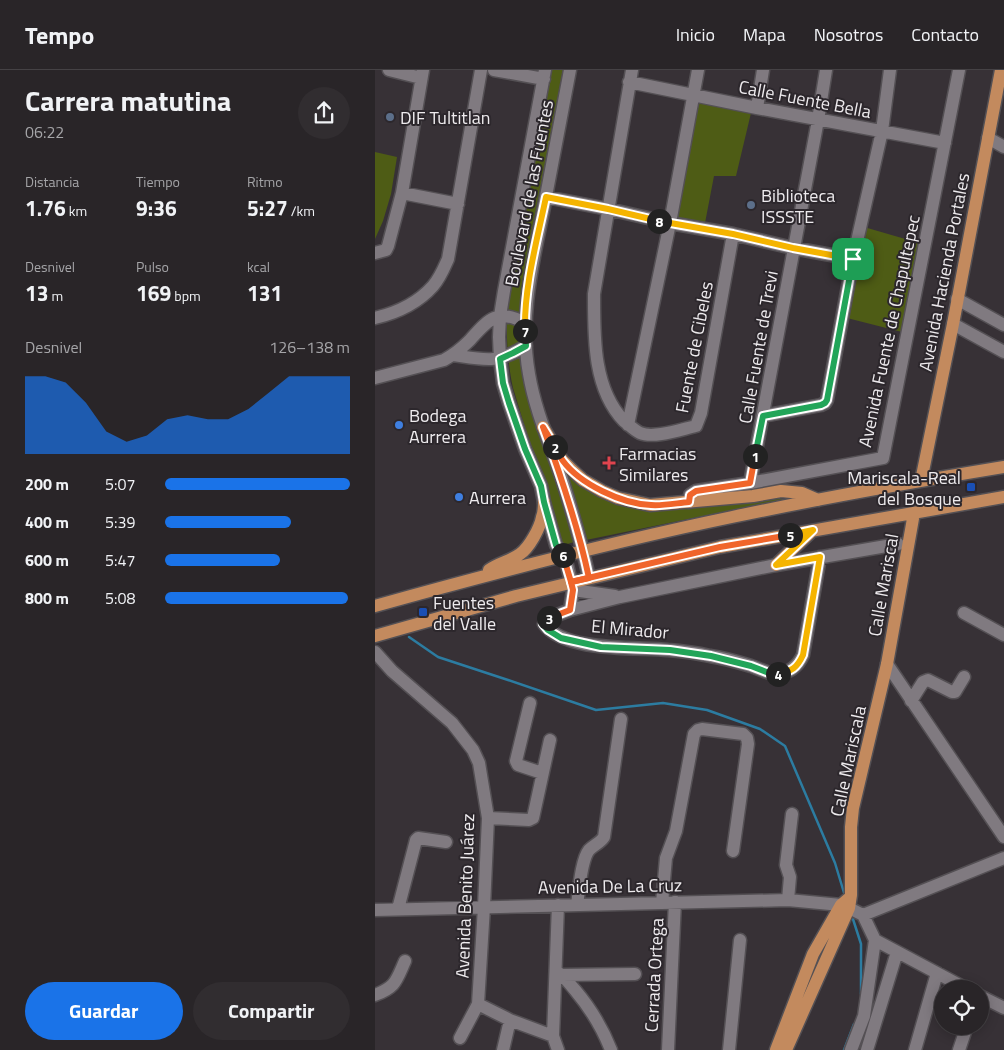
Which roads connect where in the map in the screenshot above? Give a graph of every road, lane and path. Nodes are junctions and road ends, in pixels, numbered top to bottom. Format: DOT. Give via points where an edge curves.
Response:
graph roads {
  1 [pos="389,70"];
  2 [pos="481,70"];
  3 [pos="494,70"];
  4 [pos="570,70"];
  5 [pos="698,70"];
  6 [pos="763,70"];
  7 [pos="826,70"];
  8 [pos="890,70"];
  9 [pos="959,70"];
  10 [pos="422,74"];
  11 [pos="545,74"];
  12 [pos="630,76"];
  13 [pos="1001,79"];
  14 [pos="695,95"];
  15 [pos="757,108"];
  16 [pos="818,120"];
  17 [pos="882,131"];
  18 [pos="988,138"];
  19 [pos="945,143"];
  20 [pos="1004,147"];
  21 [pos="403,193"];
  22 [pos="546,197"];
  23 [pos="458,204"];
  24 [pos="608,209"];
  25 [pos="670,223"];
  26 [pos="733,234"];
  27 [pos="793,248"];
  28 [pos="375,253"];
  29 [pos="853,259"];
  30 [pos="957,299"];
  31 [pos="500,316"];
  32 [pos="375,318"];
  33 [pos="525,323"];
  34 [pos="953,324"];
  35 [pos="1004,325"];
  36 [pos="526,346"];
  37 [pos="1004,352"];
  38 [pos="453,355"];
  39 [pos="500,359"];
  40 [pos="375,378"];
  41 [pos="763,416"];
  42 [pos="628,425"];
  43 [pos="543,427"];
  44 [pos="1004,467"];
  45 [pos="921,481"];
  46 [pos="750,483"];
  47 [pos="1004,497"];
  48 [pos="818,500"];
  49 [pos="544,502"];
  50 [pos="689,502"];
  51 [pos="914,513"];
  52 [pos="813,530"];
  53 [pos="898,544"];
  54 [pos="583,551"];
  55 [pos="564,556"];
  56 [pos="820,557"];
  57 [pos="776,565"];
  58 [pos="479,578"];
  59 [pos="589,578"];
  60 [pos="572,586"];
  61 [pos="620,597"];
  62 [pos="375,606"];
  63 [pos="570,610"];
  64 [pos="964,612"];
  65 [pos="1004,635"];
  66 [pos="375,636"];
  67 [pos="375,652"];
  68 [pos="887,664"];
  69 [pos="964,677"];
  70 [pos="911,701"];
  71 [pos="530,703"];
  72 [pos="621,719"];
  73 [pos="550,740"];
  74 [pos="542,773"];
  75 [pos="792,814"];
  76 [pos="488,818"];
  77 [pos="1004,837"];
  78 [pos="446,842"];
  79 [pos="733,851"];
  80 [pos="1004,858"];
  81 [pos="788,900"];
  82 [pos="675,902"];
  83 [pos="662,903"];
  84 [pos="847,904"];
  85 [pos="558,905"];
  86 [pos="577,905"];
  87 [pos="484,907"];
  88 [pos="398,909"];
  89 [pos="375,910"];
  90 [pos="863,915"];
  91 [pos="740,940"];
  92 [pos="875,940"];
  93 [pos="897,952"];
  94 [pos="405,961"];
  95 [pos="559,973"];
  96 [pos="937,973"];
  97 [pos="635,974"];
  98 [pos="950,980"];
  99 [pos="375,995"];
  100 [pos="989,1000"];
  101 [pos="478,1004"];
  102 [pos="1004,1008"];
  103 [pos="510,1020"];
  104 [pos="964,1035"];
  105 [pos="553,1036"];
  106 [pos="461,1038"];
  107 [pos="503,1050"];
  108 [pos="558,1050"];
  109 [pos="611,1050"];
  110 [pos="668,1050"];
  111 [pos="729,1050"];
  112 [pos="776,1050"];
  113 [pos="786,1050"];
  114 [pos="851,1050"];
  115 [pos="867,1050"];
  116 [pos="915,1050"];
  117 [pos="959,1050"];
  1 -- 10 [label="street"];
  2 -- 23 [label="street"];
  3 -- 11 [label="street"];
  4 -- 22 [label="street, Boulevard de las Fuentes"];
  5 -- 14 [label="street"];
  6 -- 15 [label="street"];
  7 -- 16 [label="street, Calle Fuente de Trevi"];
  8 -- 17 [label="street"];
  9 -- 19 [label="street, Avenida Fuente de Chapultepec"];
  10 -- 21 [label="street"];
  11 -- 31 [label="street, Boulevard de las Fuentes"];
  12 -- 14 [label="street, Calle Fuente Bella"];
  12 -- 24 [label="street"];
  13 -- 18 [label="main road, Avenida Hacienda Portales"];
  14 -- 15 [label="street, Calle Fuente Bella"];
  14 -- 25 [label="street"];
  15 -- 16 [label="street, Calle Fuente Bella"];
  16 -- 17 [label="street, Calle Fuente Bella"];
  16 -- 27 [label="street, Calle Fuente de Trevi"];
  17 -- 19 [label="street, Calle Fuente Bella"];
  17 -- 29 [label="street"];
  18 -- 20 [label="street"];
  18 -- 30 [label="main road, Avenida Hacienda Portales"];
  19 -- 46 [label="street, Avenida Fuente de Chapultepec" via="883,458"];
  21 -- 23 [label="street"];
  21 -- 28 [label="street" via="389,246"];
  22 -- 24 [label="street"];
  22 -- 33 [label="street, Boulevard de las Fuentes" via="529,282"];
  23 -- 32 [label="street" via="448,259 433,286 401,310"];
  24 -- 25 [label="street"];
  24 -- 42 [label="street" via="594,294 595,347 612,407"];
  25 -- 26 [label="street"];
  25 -- 42 [label="street"];
  26 -- 27 [label="street"];
  26 -- 42 [label="street, Fuente de Cibeles" via="696,426 656,434 641,433"];
  27 -- 29 [label="street"];
  27 -- 41 [label="street, Calle Fuente de Trevi"];
  29 -- 41 [label="street" via="827,400 821,405"];
  30 -- 34 [label="main road, Avenida Hacienda Portales"];
  30 -- 35 [label="street"];
  31 -- 33 [label="street"];
  31 -- 38 [label="street" via="485,323"];
  31 -- 39 [label="street, Boulevard de las Fuentes"];
  33 -- 36 [label="street, Boulevard de las Fuentes"];
  34 -- 37 [label="street"];
  34 -- 45 [label="main road, Avenida Hacienda Portales"];
  36 -- 39 [label="street"];
  36 -- 43 [label="street, Boulevard de las Fuentes" via="534,397"];
  38 -- 39 [label="street"];
  38 -- 40 [label="street" via="435,363"];
  39 -- 49 [label="street, Boulevard de las Fuentes" via="509,403 541,486"];
  41 -- 46 [label="street, Calle Fuente de Trevi"];
  43 -- 50 [label="main road" via="562,460 583,480 603,491 650,506"];
  43 -- 54 [label="street, Boulevard de las Fuentes"];
  44 -- 45 [label="main road"];
  45 -- 48 [label="main road"];
  46 -- 50 [label="street, Avenida Fuente de Chapultepec" via="696,491 690,495"];
  47 -- 51 [label="main road"];
  48 -- 50 [label="main road" via="802,493 781,491"];
  48 -- 54 [label="main road"];
  49 -- 55 [label="street, Boulevard de las Fuentes" via="556,545"];
  49 -- 58 [label="main road" via="543,517 521,554"];
  51 -- 52 [label="main road"];
  51 -- 68 [label="main road, Calle Mariscal"];
  52 -- 57 [label="main road"];
  52 -- 59 [label="main road" via="720,547"];
  53 -- 56 [label="street"];
  54 -- 55 [label="main road"];
  54 -- 59 [label="street"];
  55 -- 58 [label="main road"];
  55 -- 60 [label="street, El Mirador"];
  56 -- 57 [label="street, El Mirador"];
  56 -- 63 [label="street, El Mirador" via="803,655 799,664 777,674 711,656 670,650 601,647 561,638 543,624 547,619"];
  57 -- 61 [label="street, El Mirador"];
  58 -- 62 [label="main road"];
  59 -- 60 [label="main road"];
  60 -- 61 [label="street"];
  60 -- 63 [label="street, El Mirador"];
  60 -- 66 [label="main road" via="517,596"];
  61 -- 63 [label="street, El Mirador"];
  64 -- 65 [label="street"];
  67 -- 76 [label="street, Avenida Benito Juárez" via="452,723 473,750 479,763"];
  68 -- 70 [label="street"];
  68 -- 84 [label="main road, Calle Mariscala" via="853,808"];
  69 -- 70 [label="street" via="955,692 925,681"];
  70 -- 77 [label="street"];
  71 -- 74 [label="street" via="516,761"];
  72 -- 86 [label="street" via="605,837 587,853 580,875"];
  73 -- 74 [label="street"];
  74 -- 76 [label="street" via="533,818"];
  75 -- 81 [label="street" via="785,865 790,877"];
  76 -- 87 [label="street, Avenida Benito Juárez"];
  78 -- 88 [label="street" via="416,840"];
  79 -- 83 [label="street" via="747,738 743,734 698,730 694,734 676,830 666,858"];
  80 -- 90 [label="street"];
  81 -- 82 [label="street, Avenida De La Cruz"];
  81 -- 84 [label="street, Avenida De La Cruz"];
  82 -- 83 [label="street, Avenida De La Cruz"];
  82 -- 110 [label="street, Cerrada Ortega"];
  83 -- 86 [label="street, Avenida De La Cruz"];
  84 -- 90 [label="street"];
  84 -- 112 [label="main road, Calle Mariscala" via="813,954"];
  84 -- 113 [label="main road, Calle Mariscala"];
  85 -- 86 [label="street, Avenida De La Cruz"];
  85 -- 87 [label="street, Avenida De La Cruz"];
  85 -- 95 [label="street"];
  87 -- 88 [label="street, Avenida De La Cruz"];
  87 -- 101 [label="street, Avenida Benito Juárez"];
  88 -- 89 [label="street, Avenida De La Cruz"];
  90 -- 92 [label="street"];
  91 -- 111 [label="street"];
  92 -- 93 [label="street"];
  92 -- 114 [label="street" via="864,1016"];
  93 -- 96 [label="street"];
  93 -- 115 [label="street"];
  94 -- 99 [label="street" via="395,984"];
  95 -- 97 [label="street"];
  95 -- 105 [label="street"];
  95 -- 109 [label="street" via="588,1004"];
  96 -- 98 [label="street"];
  96 -- 116 [label="street"];
  100 -- 102 [label="street"];
  101 -- 103 [label="street"];
  101 -- 106 [label="street"];
  103 -- 105 [label="street"];
  103 -- 107 [label="street"];
  104 -- 117 [label="street"];
  105 -- 108 [label="street"];
}
